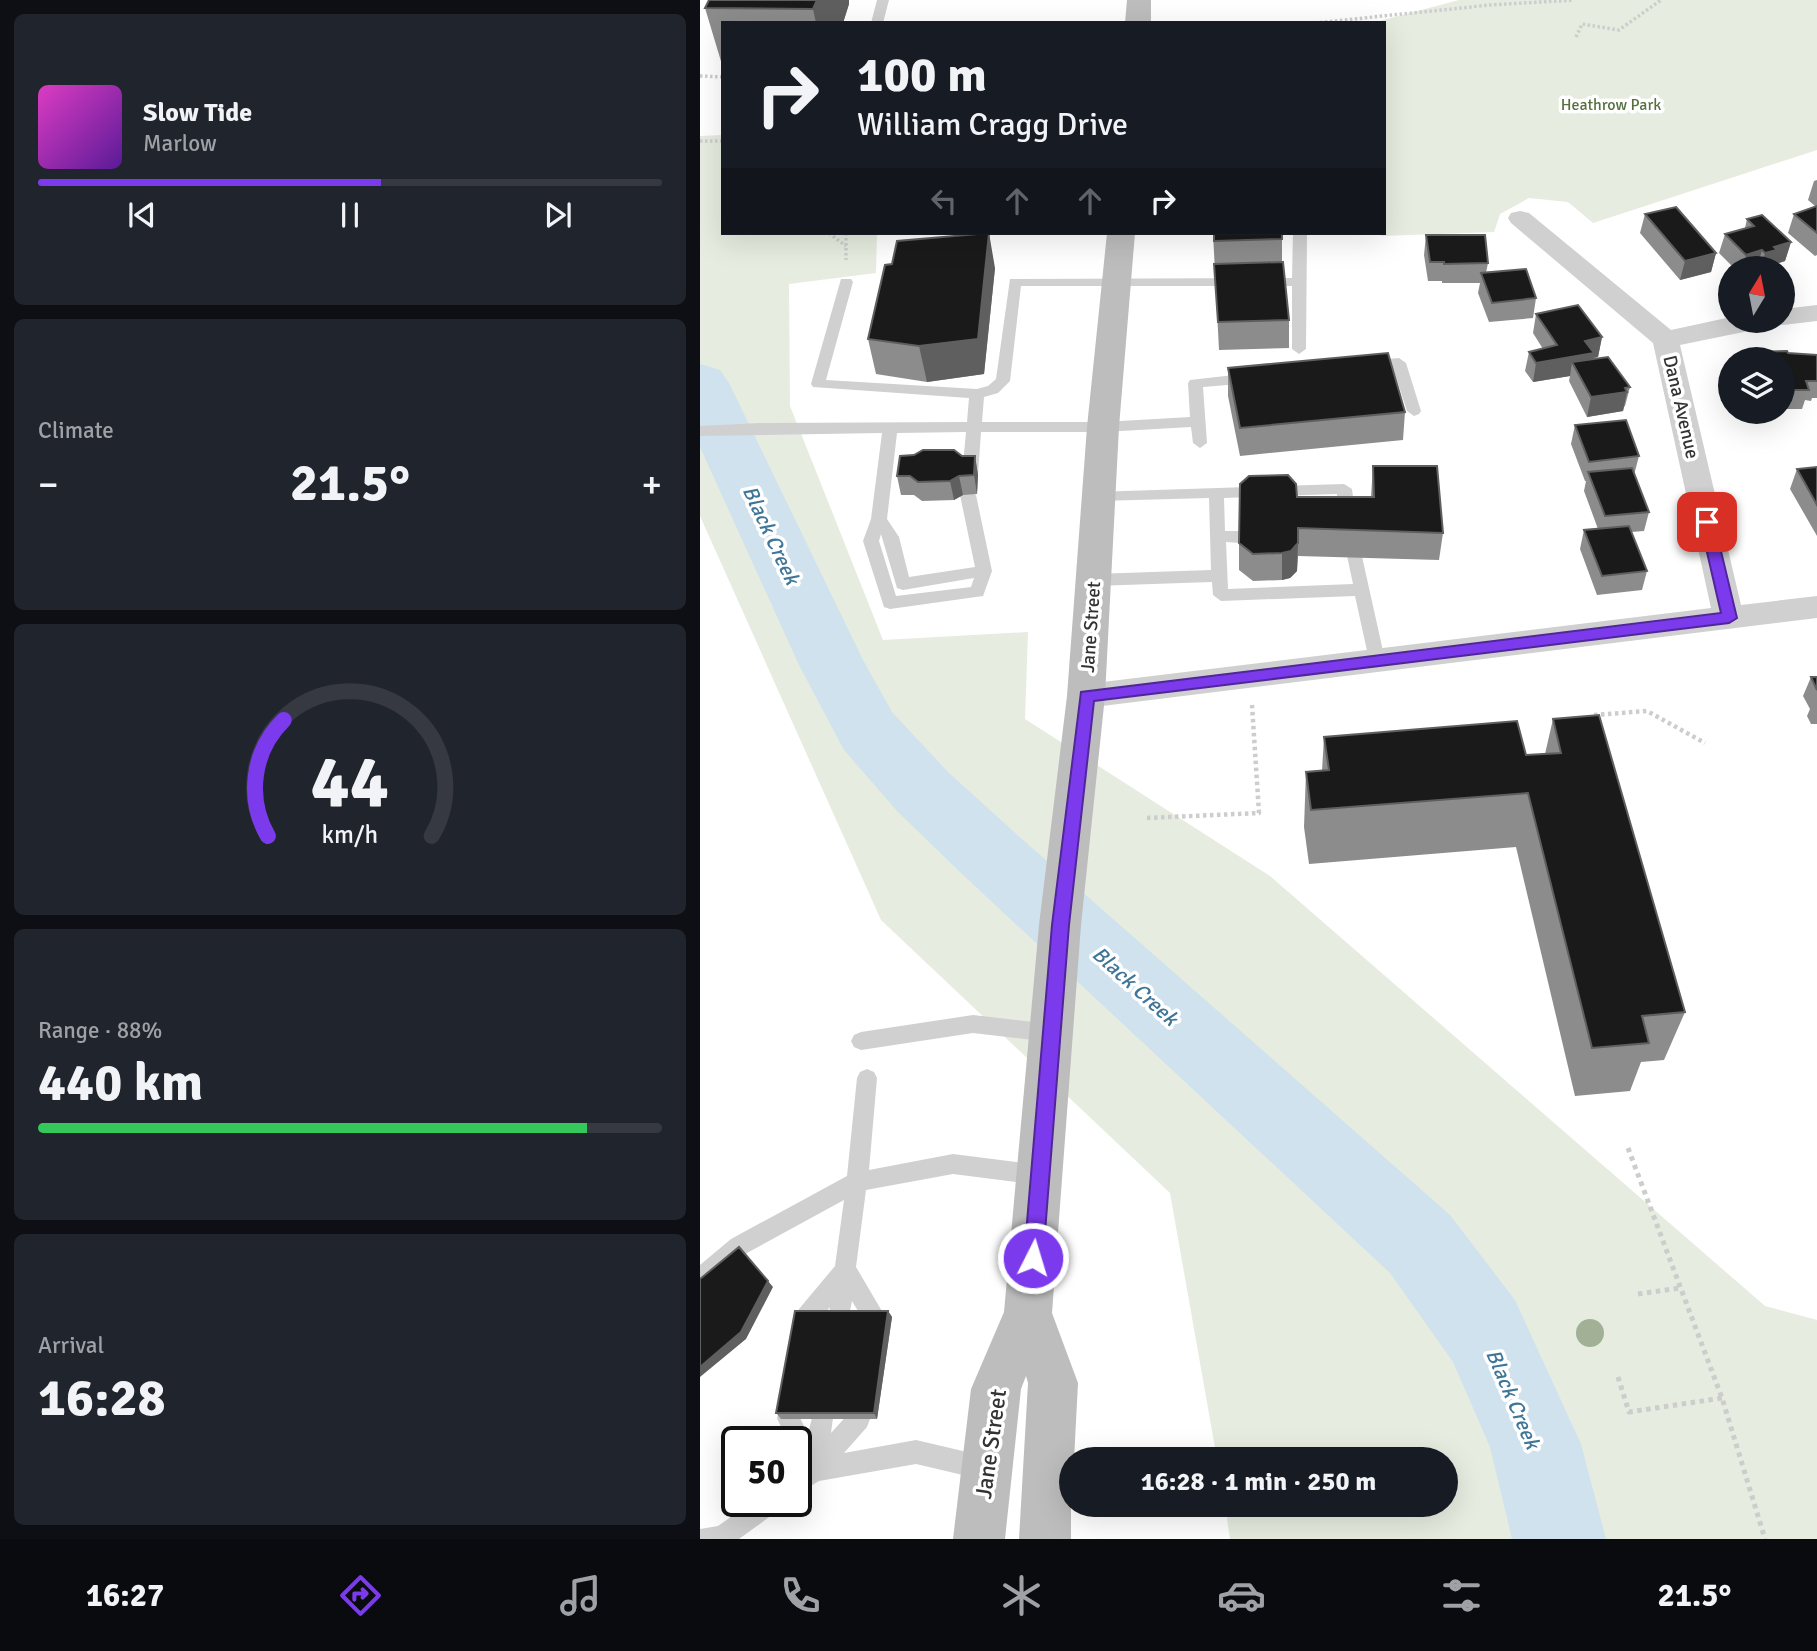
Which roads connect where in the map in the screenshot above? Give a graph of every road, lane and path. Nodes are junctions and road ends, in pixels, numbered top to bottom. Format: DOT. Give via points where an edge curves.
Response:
graph roads {
  1 [pos="883,0"];
  2 [pos="1139,0"];
  3 [pos="1574,0"];
  4 [pos="1661,0"];
  5 [pos="1527,1"];
  6 [pos="878,21"];
  7 [pos="1138,21"];
  8 [pos="1334,21"];
  9 [pos="1576,37"];
  10 [pos="700,76"];
  11 [pos="721,76"];
  12 [pos="700,141"];
  13 [pos="721,143"];
  14 [pos="1520,218"];
  15 [pos="831,235"];
  16 [pos="1121,235"];
  17 [pos="1300,235"];
  18 [pos="846,247"];
  19 [pos="1117,281"];
  20 [pos="846,282"];
  21 [pos="1299,282"];
  22 [pos="1817,313"];
  23 [pos="1796,315"];
  24 [pos="1718,328"];
  25 [pos="1666,340"];
  26 [pos="1299,349"];
  27 [pos="1358,367"];
  28 [pos="1264,377"];
  29 [pos="977,394"];
  30 [pos="1414,411"];
  31 [pos="1198,422"];
  32 [pos="890,427"];
  33 [pos="973,427"];
  34 [pos="1103,427"];
  35 [pos="700,431"];
  36 [pos="1200,443"];
  37 [pos="970,475"];
  38 [pos="1216,493"];
  39 [pos="968,495"];
  40 [pos="1099,496"];
  41 [pos="879,519"];
  42 [pos="1349,525"];
  43 [pos="1217,537"];
  44 [pos="1240,537"];
  45 [pos="1355,556"];
  46 [pos="984,571"];
  47 [pos="1219,576"];
  48 [pos="1094,580"];
  49 [pos="1360,590"];
  50 [pos="1817,607"];
  51 [pos="1729,618"];
  52 [pos="1377,660"];
  53 [pos="1250,676"];
  54 [pos="1086,696"];
  55 [pos="1590,716"];
  56 [pos="1705,743"];
  57 [pos="1147,818"];
  58 [pos="1054,1033"];
  59 [pos="861,1041"];
  60 [pos="867,1078"];
  61 [pos="1628,1148"];
  62 [pos="1041,1175"];
  63 [pos="857,1182"];
  64 [pos="846,1270"];
  65 [pos="700,1279"];
  66 [pos="1681,1288"];
  67 [pos="1638,1294"];
  68 [pos="1028,1313"];
  69 [pos="807,1317"];
  70 [pos="839,1318"];
  71 [pos="875,1318"];
  72 [pos="1618,1377"];
  73 [pos="1722,1398"];
  74 [pos="788,1418"];
  75 [pos="822,1419"];
  76 [pos="859,1419"];
  77 [pos="790,1426"];
  78 [pos="812,1453"];
  79 [pos="812,1469"];
  80 [pos="987,1469"];
  81 [pos="812,1474"];
  82 [pos="748,1517"];
  83 [pos="716,1538"];
  84 [pos="979,1539"];
  85 [pos="1045,1539"];
  86 [pos="1765,1539"];
  1 -- 6 [label="lane"];
  2 -- 7 [label="main road"];
  3 -- 5 [label="path"];
  4 -- 9 [label="path" via="1619,30 1582,24"];
  5 -- 8 [label="path"];
  10 -- 11 [label="path"];
  12 -- 13 [label="path"];
  14 -- 25 [label="street, Dana Avenue"];
  15 -- 18 [label="path"];
  16 -- 19 [label="main road, Jane Street"];
  17 -- 21 [label="lane"];
  19 -- 21 [label="lane"];
  19 -- 29 [label="lane" via="1015,282 1003,381 993,390"];
  19 -- 34 [label="main road, Jane Street"];
  20 -- 29 [label="lane" via="818,384"];
  21 -- 26 [label="lane"];
  22 -- 23 [label="street"];
  24 -- 25 [label="street"];
  25 -- 51 [label="street, Dana Avenue"];
  27 -- 30 [label="lane" via="1399,363"];
  28 -- 31 [label="lane" via="1195,383"];
  29 -- 33 [label="lane"];
  31 -- 34 [label="lane"];
  31 -- 36 [label="lane"];
  32 -- 33 [label="lane"];
  32 -- 35 [label="lane"];
  32 -- 41 [label="lane"];
  33 -- 34 [label="lane"];
  33 -- 37 [label="lane"];
  34 -- 40 [label="main road, Jane Street"];
  38 -- 40 [label="lane"];
  38 -- 42 [label="lane" via="1344,488"];
  38 -- 43 [label="lane"];
  39 -- 46 [label="lane"];
  40 -- 48 [label="main road, Jane Street"];
  41 -- 46 [label="lane" via="891,537 903,584"];
  41 -- 46 [label="lane" via="871,541 890,603 976,592"];
  43 -- 44 [label="lane"];
  43 -- 47 [label="lane"];
  45 -- 49 [label="lane"];
  47 -- 48 [label="lane"];
  47 -- 49 [label="lane" via="1221,595"];
  48 -- 54 [label="main road, Jane Street"];
  49 -- 52 [label="lane"];
  50 -- 51 [label="street"];
  51 -- 52 [label="street"];
  52 -- 53 [label="street"];
  53 -- 54 [label="street"];
  53 -- 57 [label="path" via="1259,813"];
  54 -- 58 [label="main road, Jane Street" via="1060,925"];
  55 -- 56 [label="path" via="1647,711"];
  58 -- 59 [label="lane" via="973,1024"];
  58 -- 62 [label="main road, Jane Street"];
  60 -- 63 [label="lane"];
  61 -- 66 [label="path"];
  62 -- 63 [label="lane" via="953,1164"];
  62 -- 68 [label="main road, Jane Street"];
  63 -- 64 [label="lane"];
  63 -- 65 [label="lane" via="739,1246"];
  64 -- 69 [label="lane"];
  64 -- 70 [label="lane"];
  64 -- 71 [label="lane"];
  66 -- 67 [label="path"];
  66 -- 73 [label="path"];
  68 -- 80 [label="main road, Jane Street" via="996,1389"];
  68 -- 85 [label="main road, Jane Street" via="1053,1383"];
  72 -- 73 [label="path" via="1629,1412"];
  73 -- 86 [label="path"];
  74 -- 77 [label="lane"];
  75 -- 78 [label="lane"];
  76 -- 79 [label="lane"];
  80 -- 81 [label="lane" via="916,1452"];
  80 -- 84 [label="main road, Jane Street"];
  82 -- 83 [label="lane"];
}
